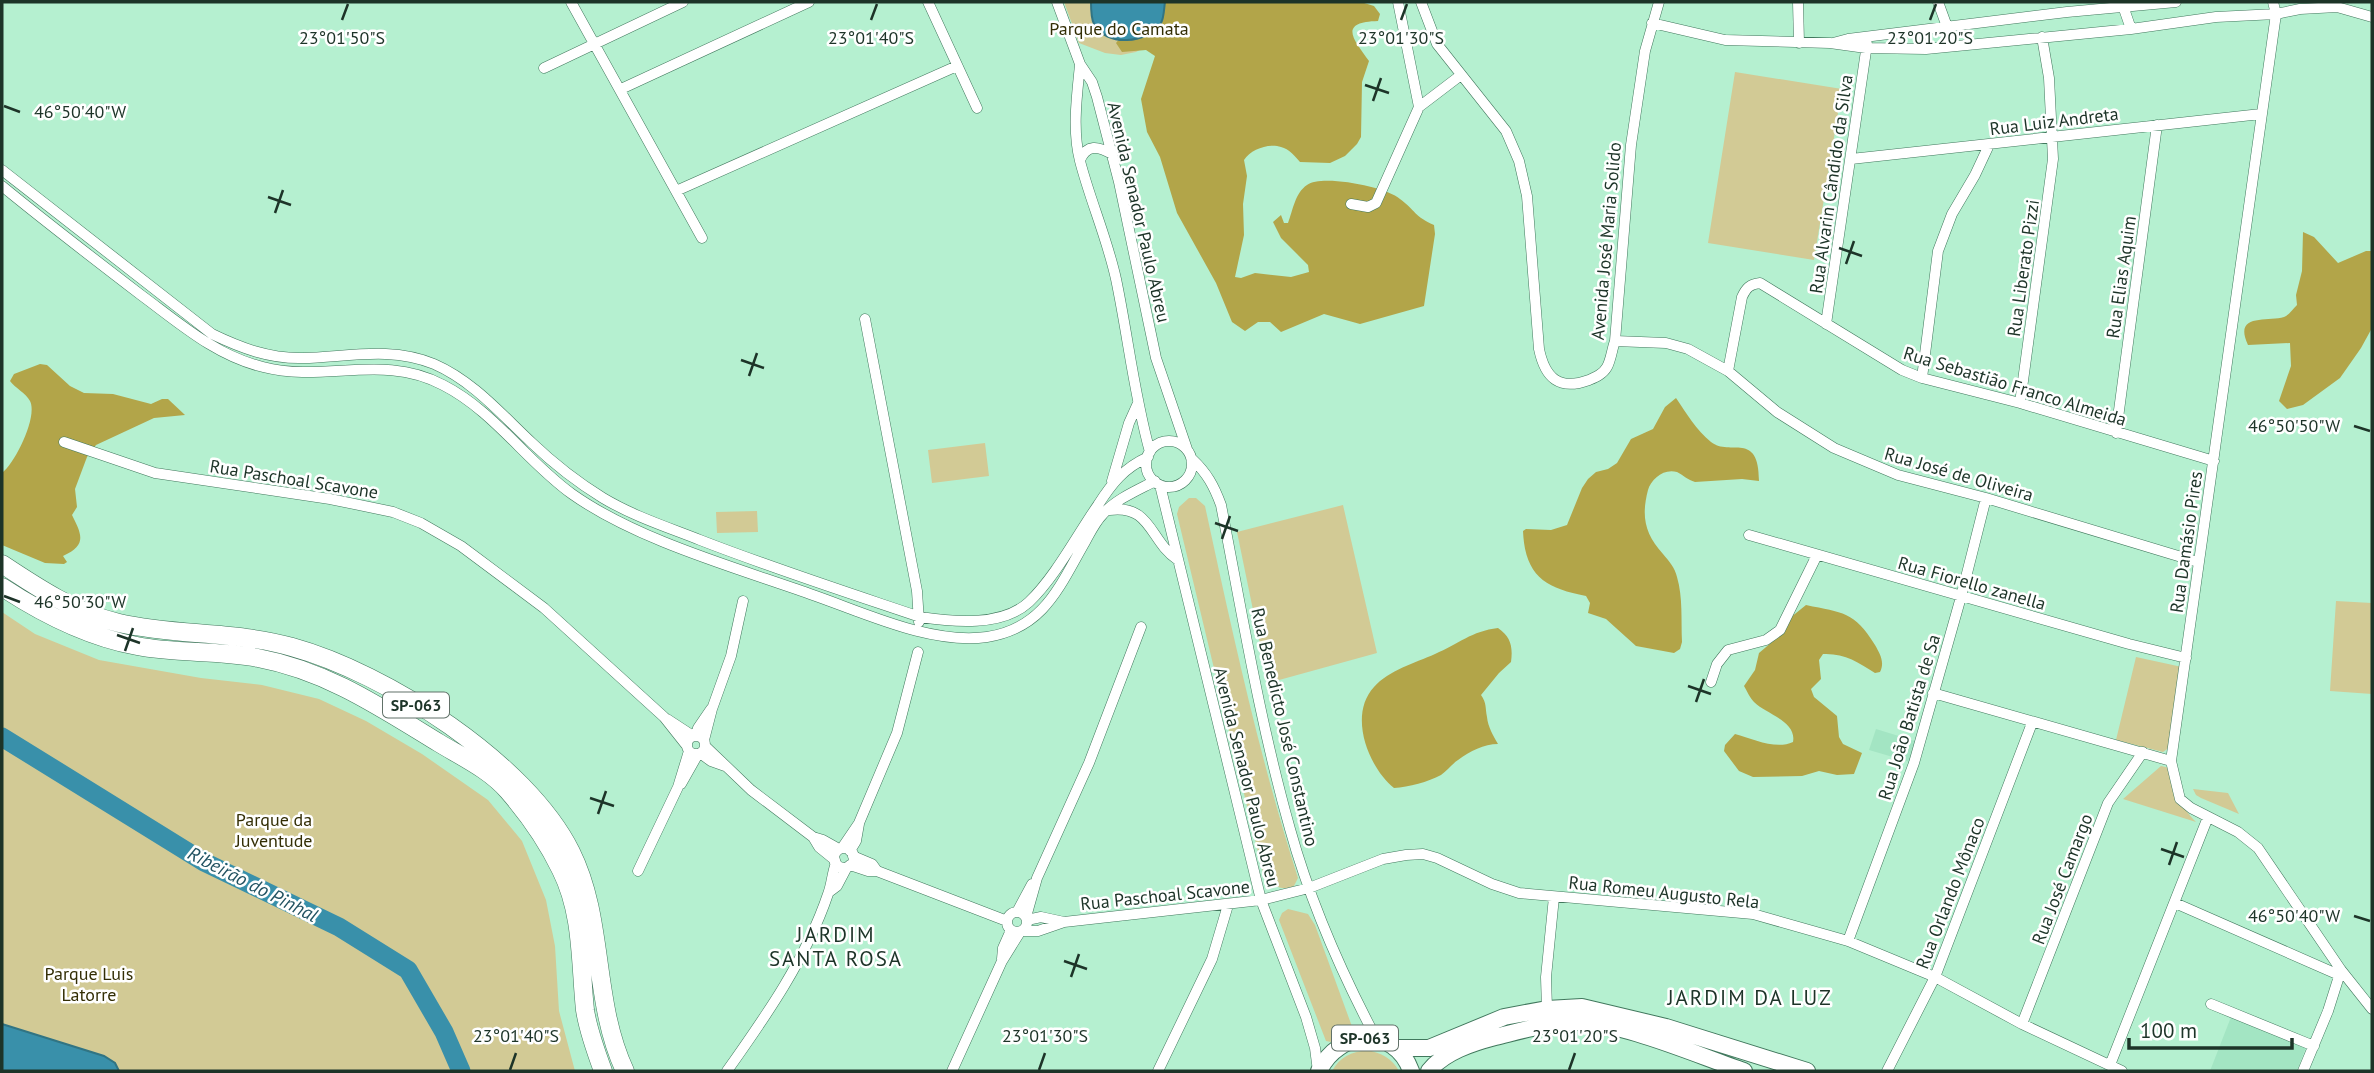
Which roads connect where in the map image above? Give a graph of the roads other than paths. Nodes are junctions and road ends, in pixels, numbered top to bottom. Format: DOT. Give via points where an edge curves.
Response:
graph roads {
  1 [pos="571,2"];
  2 [pos="683,2"];
  3 [pos="809,2"];
  4 [pos="928,2"];
  5 [pos="1057,2"];
  6 [pos="1398,2"];
  7 [pos="1421,2"];
  8 [pos="1659,2"];
  9 [pos="1798,2"];
  10 [pos="1938,2"];
  11 [pos="2176,2"];
  12 [pos="2273,2"];
  13 [pos="2333,4"];
  14 [pos="2123,5"];
  15 [pos="2276,13"];
  16 [pos="2372,17"];
  17 [pos="1651,23"];
  18 [pos="1948,26"];
  19 [pos="2131,29"];
  20 [pos="1867,37"];
  21 [pos="2042,37"];
  22 [pos="594,43"];
  23 [pos="1799,43"];
  24 [pos="1830,44"];
  25 [pos="1954,46"];
  26 [pos="1866,48"];
  27 [pos="1080,64"];
  28 [pos="957,66"];
  29 [pos="544,68"];
  30 [pos="1461,75"];
  31 [pos="621,89"];
  32 [pos="1419,107"];
  33 [pos="977,108"];
  34 [pos="2261,114"];
  35 [pos="2157,125"];
  36 [pos="2052,137"];
  37 [pos="1989,145"];
  38 [pos="1112,154"];
  39 [pos="1851,159"];
  40 [pos="1080,160"];
  41 [pos="2,170"];
  42 [pos="2,186"];
  43 [pos="676,191"];
  44 [pos="1351,204"];
  45 [pos="702,238"];
  46 [pos="98,246"];
  47 [pos="89,256"];
  48 [pos="865,320"];
  49 [pos="1826,324"];
  50 [pos="1615,341"];
  51 [pos="330,356"];
  52 [pos="1728,371"];
  53 [pos="329,372"];
  54 [pos="1922,378"];
  55 [pos="1138,403"];
  56 [pos="2020,403"];
  57 [pos="2116,433"];
  58 [pos="64,442"];
  59 [pos="1149,454"];
  60 [pos="1190,454"];
  61 [pos="2214,461"];
  62 [pos="1157,483"];
  63 [pos="1111,484"];
  64 [pos="1986,498"];
  65 [pos="1105,511"];
  66 [pos="1749,535"];
  67 [pos="737,554"];
  68 [pos="1816,555"];
  69 [pos="1178,560"];
  70 [pos="2198,562"];
  71 [pos="2,564"];
  72 [pos="733,567"];
  73 [pos="2,587"];
  74 [pos="1961,597"];
  75 [pos="743,601"];
  76 [pos="920,617"];
  77 [pos="1141,627"];
  78 [pos="917,630"];
  79 [pos="918,652"];
  80 [pos="2186,658"];
  81 [pos="1711,682"];
  82 [pos="1933,693"];
  83 [pos="2032,723"];
  84 [pos="697,745"];
  85 [pos="2143,752"];
  86 [pos="2171,761"];
  87 [pos="2208,817"];
  88 [pos="813,837"];
  89 [pos="847,856"];
  90 [pos="835,861"];
  91 [pos="638,871"];
  92 [pos="1309,888"];
  93 [pos="829,892"];
  94 [pos="1554,897"];
  95 [pos="1261,900"];
  96 [pos="2175,903"];
  97 [pos="1228,905"];
  98 [pos="1023,916"];
  99 [pos="1064,922"];
  100 [pos="1015,928"];
  101 [pos="1848,941"];
  102 [pos="2340,973"];
  103 [pos="1935,976"];
  104 [pos="2211,1004"];
  105 [pos="1547,1009"];
  106 [pos="2372,1009"];
  107 [pos="2022,1024"];
  108 [pos="1377,1040"];
  109 [pos="2314,1046"];
  110 [pos="1395,1048"];
  111 [pos="2110,1066"];
  112 [pos="603,1071"];
  113 [pos="625,1071"];
  114 [pos="727,1071"];
  115 [pos="952,1071"];
  116 [pos="1158,1071"];
  117 [pos="1319,1071"];
  118 [pos="1411,1071"];
  119 [pos="1429,1071"];
  120 [pos="1744,1071"];
  121 [pos="1807,1071"];
  122 [pos="1887,1071"];
  123 [pos="2122,1071"];
  124 [pos="2303,1071"];
  1 -- 22 [label="street"];
  2 -- 22 [label="street"];
  3 -- 31 [label="street"];
  4 -- 28 [label="street"];
  5 -- 27 [label="street, Avenida Senador Paulo Abreu"];
  6 -- 32 [label="street"];
  7 -- 30 [label="street, Avenida José Maria Solido" via="1437,44"];
  8 -- 17 [label="street, Avenida José Maria Solido"];
  9 -- 23 [label="street"];
  10 -- 18 [label="street"];
  11 -- 14 [label="street"];
  12 -- 15 [label="street, Rua Damásio Pires"];
  13 -- 15 [label="street"];
  13 -- 16 [label="street"];
  14 -- 18 [label="street"];
  14 -- 19 [label="street"];
  15 -- 19 [label="street"];
  15 -- 34 [label="street, Rua Damásio Pires"];
  17 -- 23 [label="street" via="1725,40"];
  17 -- 50 [label="street, Avenida José Maria Solido" via="1631,145"];
  18 -- 20 [label="street"];
  18 -- 25 [label="street"];
  19 -- 21 [label="street"];
  20 -- 24 [label="street"];
  20 -- 26 [label="street, Rua Alvarin Cândido da Silva"];
  21 -- 25 [label="street"];
  21 -- 36 [label="street, Rua Liberato Pizzi"];
  22 -- 29 [label="street"];
  22 -- 31 [label="street"];
  23 -- 24 [label="street"];
  24 -- 26 [label="street"];
  25 -- 26 [label="street"];
  26 -- 39 [label="street, Rua Alvarin Cândido da Silva"];
  27 -- 38 [label="street, Avenida Senador Paulo Abreu" via="1092,82"];
  27 -- 40 [label="street, Avenida Senador Paulo Abreu"];
  28 -- 33 [label="street"];
  28 -- 43 [label="street"];
  30 -- 32 [label="street"];
  30 -- 50 [label="street, Avenida José Maria Solido" via="1506,131 1519,161 1527,196 1543,368 1564,384 1581,383 1606,368"];
  31 -- 43 [label="street"];
  32 -- 44 [label="street" via="1376,203 1368,207"];
  34 -- 35 [label="street, Rua Luiz Andreta"];
  34 -- 61 [label="street, Rua Damásio Pires"];
  35 -- 36 [label="street, Rua Luiz Andreta"];
  35 -- 57 [label="street, Rua Elias Aquim"];
  36 -- 37 [label="street, Rua Luiz Andreta"];
  36 -- 56 [label="street, Rua Liberato Pizzi" via="2052,177"];
  37 -- 39 [label="street, Rua Luiz Andreta"];
  37 -- 54 [label="street" via="1938,251"];
  38 -- 40 [label="street" via="1089,148"];
  38 -- 60 [label="street, Avenida Senador Paulo Abreu" via="1156,358"];
  39 -- 49 [label="street, Rua Alvarin Cândido da Silva"];
  40 -- 55 [label="street, Avenida Senador Paulo Abreu" via="1115,275"];
  41 -- 46 [label="street"];
  42 -- 47 [label="street"];
  43 -- 45 [label="street"];
  46 -- 47 [label="street"];
  46 -- 51 [label="street" via="212,334 235,345 277,356"];
  47 -- 53 [label="street" via="220,351 267,369"];
  48 -- 76 [label="street"];
  49 -- 52 [label="street, Rua Sebastião Franco Almeida" via="1753,283 1742,297"];
  49 -- 54 [label="street, Rua Sebastião Franco Almeida"];
  50 -- 52 [label="street, Rua José de Oliveira" via="1666,343 1688,349"];
  51 -- 53 [label="street"];
  51 -- 67 [label="street" via="379,353 433,364 460,378 569,476 605,499"];
  52 -- 64 [label="street, Rua José de Oliveira" via="1777,412 1835,448 1898,475"];
  53 -- 72 [label="street" via="400,369 445,385 474,404 538,465 599,512"];
  54 -- 56 [label="street, Rua Sebastião Franco Almeida"];
  55 -- 59 [label="street, Avenida Senador Paulo Abreu"];
  55 -- 63 [label="street"];
  56 -- 57 [label="street, Rua Sebastião Franco Almeida"];
  57 -- 61 [label="street, Rua Sebastião Franco Almeida"];
  58 -- 84 [label="street, Rua Paschoal Scavone" via="155,473 351,503 421,523 461,546 544,608"];
  59 -- 60 [label="street" via="1166,441 1177,442"];
  59 -- 62 [label="street" via="1147,467"];
  59 -- 63 [label="street"];
  60 -- 62 [label="street" via="1190,474 1182,483 1170,487"];
  60 -- 92 [label="street, Rua Benedicto José Constantino" via="1206,472 1221,505 1256,684 1290,829"];
  61 -- 70 [label="street, Rua Damásio Pires"];
  62 -- 65 [label="street"];
  62 -- 69 [label="street, Avenida Senador Paulo Abreu"];
  63 -- 76 [label="street" via="1029,602 998,617 974,622"];
  64 -- 70 [label="street, Rua José de Oliveira"];
  64 -- 74 [label="street, Rua João Batista de Sa"];
  65 -- 69 [label="street" via="1125,508 1136,513"];
  65 -- 78 [label="street" via="1042,611 1022,626 987,636 950,637"];
  66 -- 68 [label="street, Rua Fiorello zanella"];
  67 -- 72 [label="street"];
  67 -- 76 [label="street"];
  68 -- 74 [label="street, Rua Fiorello zanella"];
  68 -- 81 [label="street" via="1780,630 1766,640 1728,650"];
  69 -- 95 [label="street, Avenida Senador Paulo Abreu"];
  70 -- 80 [label="street, Rua Damásio Pires"];
  71 -- 113 [label="highway, SP-063" via="62,601 117,623 255,639 327,659 434,715 507,769 545,810 571,851 587,890 604,1013"];
  72 -- 78 [label="street"];
  73 -- 112 [label="highway, SP-063" via="47,615 98,636 137,646 257,657 307,671 350,689 485,771 507,790 540,836 572,897 586,1013"];
  74 -- 80 [label="street, Rua Fiorello zanella"];
  74 -- 82 [label="street, Rua João Batista de Sa"];
  75 -- 84 [label="street" via="731,656"];
  76 -- 78 [label="street"];
  77 -- 98 [label="street"];
  79 -- 89 [label="street" via="897,733"];
  80 -- 86 [label="street, Rua Damásio Pires"];
  82 -- 83 [label="street"];
  82 -- 101 [label="street, Rua João Batista de Sa" via="1914,762"];
  83 -- 85 [label="street"];
  83 -- 103 [label="street, Rua Orlando Mônaco"];
  84 -- 88 [label="street, Rua Paschoal Scavone" via="711,761 725,766"];
  84 -- 91 [label="street" via="685,779"];
  85 -- 86 [label="street"];
  85 -- 107 [label="street, Rua José Camargo" via="2108,803"];
  86 -- 87 [label="street, Rua Damásio Pires" via="2180,799"];
  87 -- 96 [label="street"];
  87 -- 102 [label="street, Rua Damásio Pires" via="2258,848"];
  88 -- 89 [label="street, Rua Paschoal Scavone"];
  88 -- 90 [label="street, Rua Paschoal Scavone"];
  89 -- 90 [label="street" via="841,867"];
  89 -- 93 [label="street" via="837,886"];
  89 -- 100 [label="street, Rua Paschoal Scavone" via="868,871"];
  90 -- 93 [label="street"];
  92 -- 94 [label="street, Rua Romeu Augusto Rela" via="1383,859 1423,854 1492,884"];
  92 -- 95 [label="street, Rua Paschoal Scavone"];
  92 -- 108 [label="street, Rua Benedicto José Constantino" via="1356,1002"];
  93 -- 114 [label="street" via="796,967"];
  94 -- 101 [label="street, Rua Romeu Augusto Rela" via="1753,914"];
  94 -- 105 [label="street"];
  95 -- 97 [label="street, Rua Paschoal Scavone"];
  95 -- 117 [label="street, Avenida Senador Paulo Abreu" via="1306,1017"];
  96 -- 102 [label="street"];
  96 -- 111 [label="street"];
  97 -- 99 [label="street, Rua Paschoal Scavone"];
  97 -- 116 [label="street" via="1212,960"];
  98 -- 99 [label="street, Rua Paschoal Scavone"];
  98 -- 100 [label="street" via="1026,926"];
  98 -- 100 [label="street" via="1010,915"];
  99 -- 100 [label="street, Rua Paschoal Scavone" via="1038,931"];
  100 -- 115 [label="street"];
  101 -- 103 [label="street, Rua Romeu Augusto Rela"];
  102 -- 106 [label="street, Rua Damásio Pires"];
  102 -- 109 [label="street"];
  103 -- 107 [label="street, Rua Romeu Augusto Rela"];
  103 -- 122 [label="street, Rua Orlando Mônaco"];
  104 -- 109 [label="street"];
  105 -- 110 [label="main road, SP-063" via="1504,1017 1429,1048"];
  105 -- 121 [label="main road, SP-063" via="1566,1006 1605,1012"];
  107 -- 111 [label="street, Rua Romeu Augusto Rela"];
  108 -- 110 [label="main road, SP-063"];
  108 -- 117 [label="main road, SP-063" via="1357,1039 1337,1047"];
  109 -- 124 [label="street"];
  110 -- 118 [label="main road, SP-063"];
  111 -- 123 [label="street, Rua Romeu Augusto Rela"];
  119 -- 120 [label="main road" via="1435,1063 1476,1042 1574,1022 1638,1035"];
}
